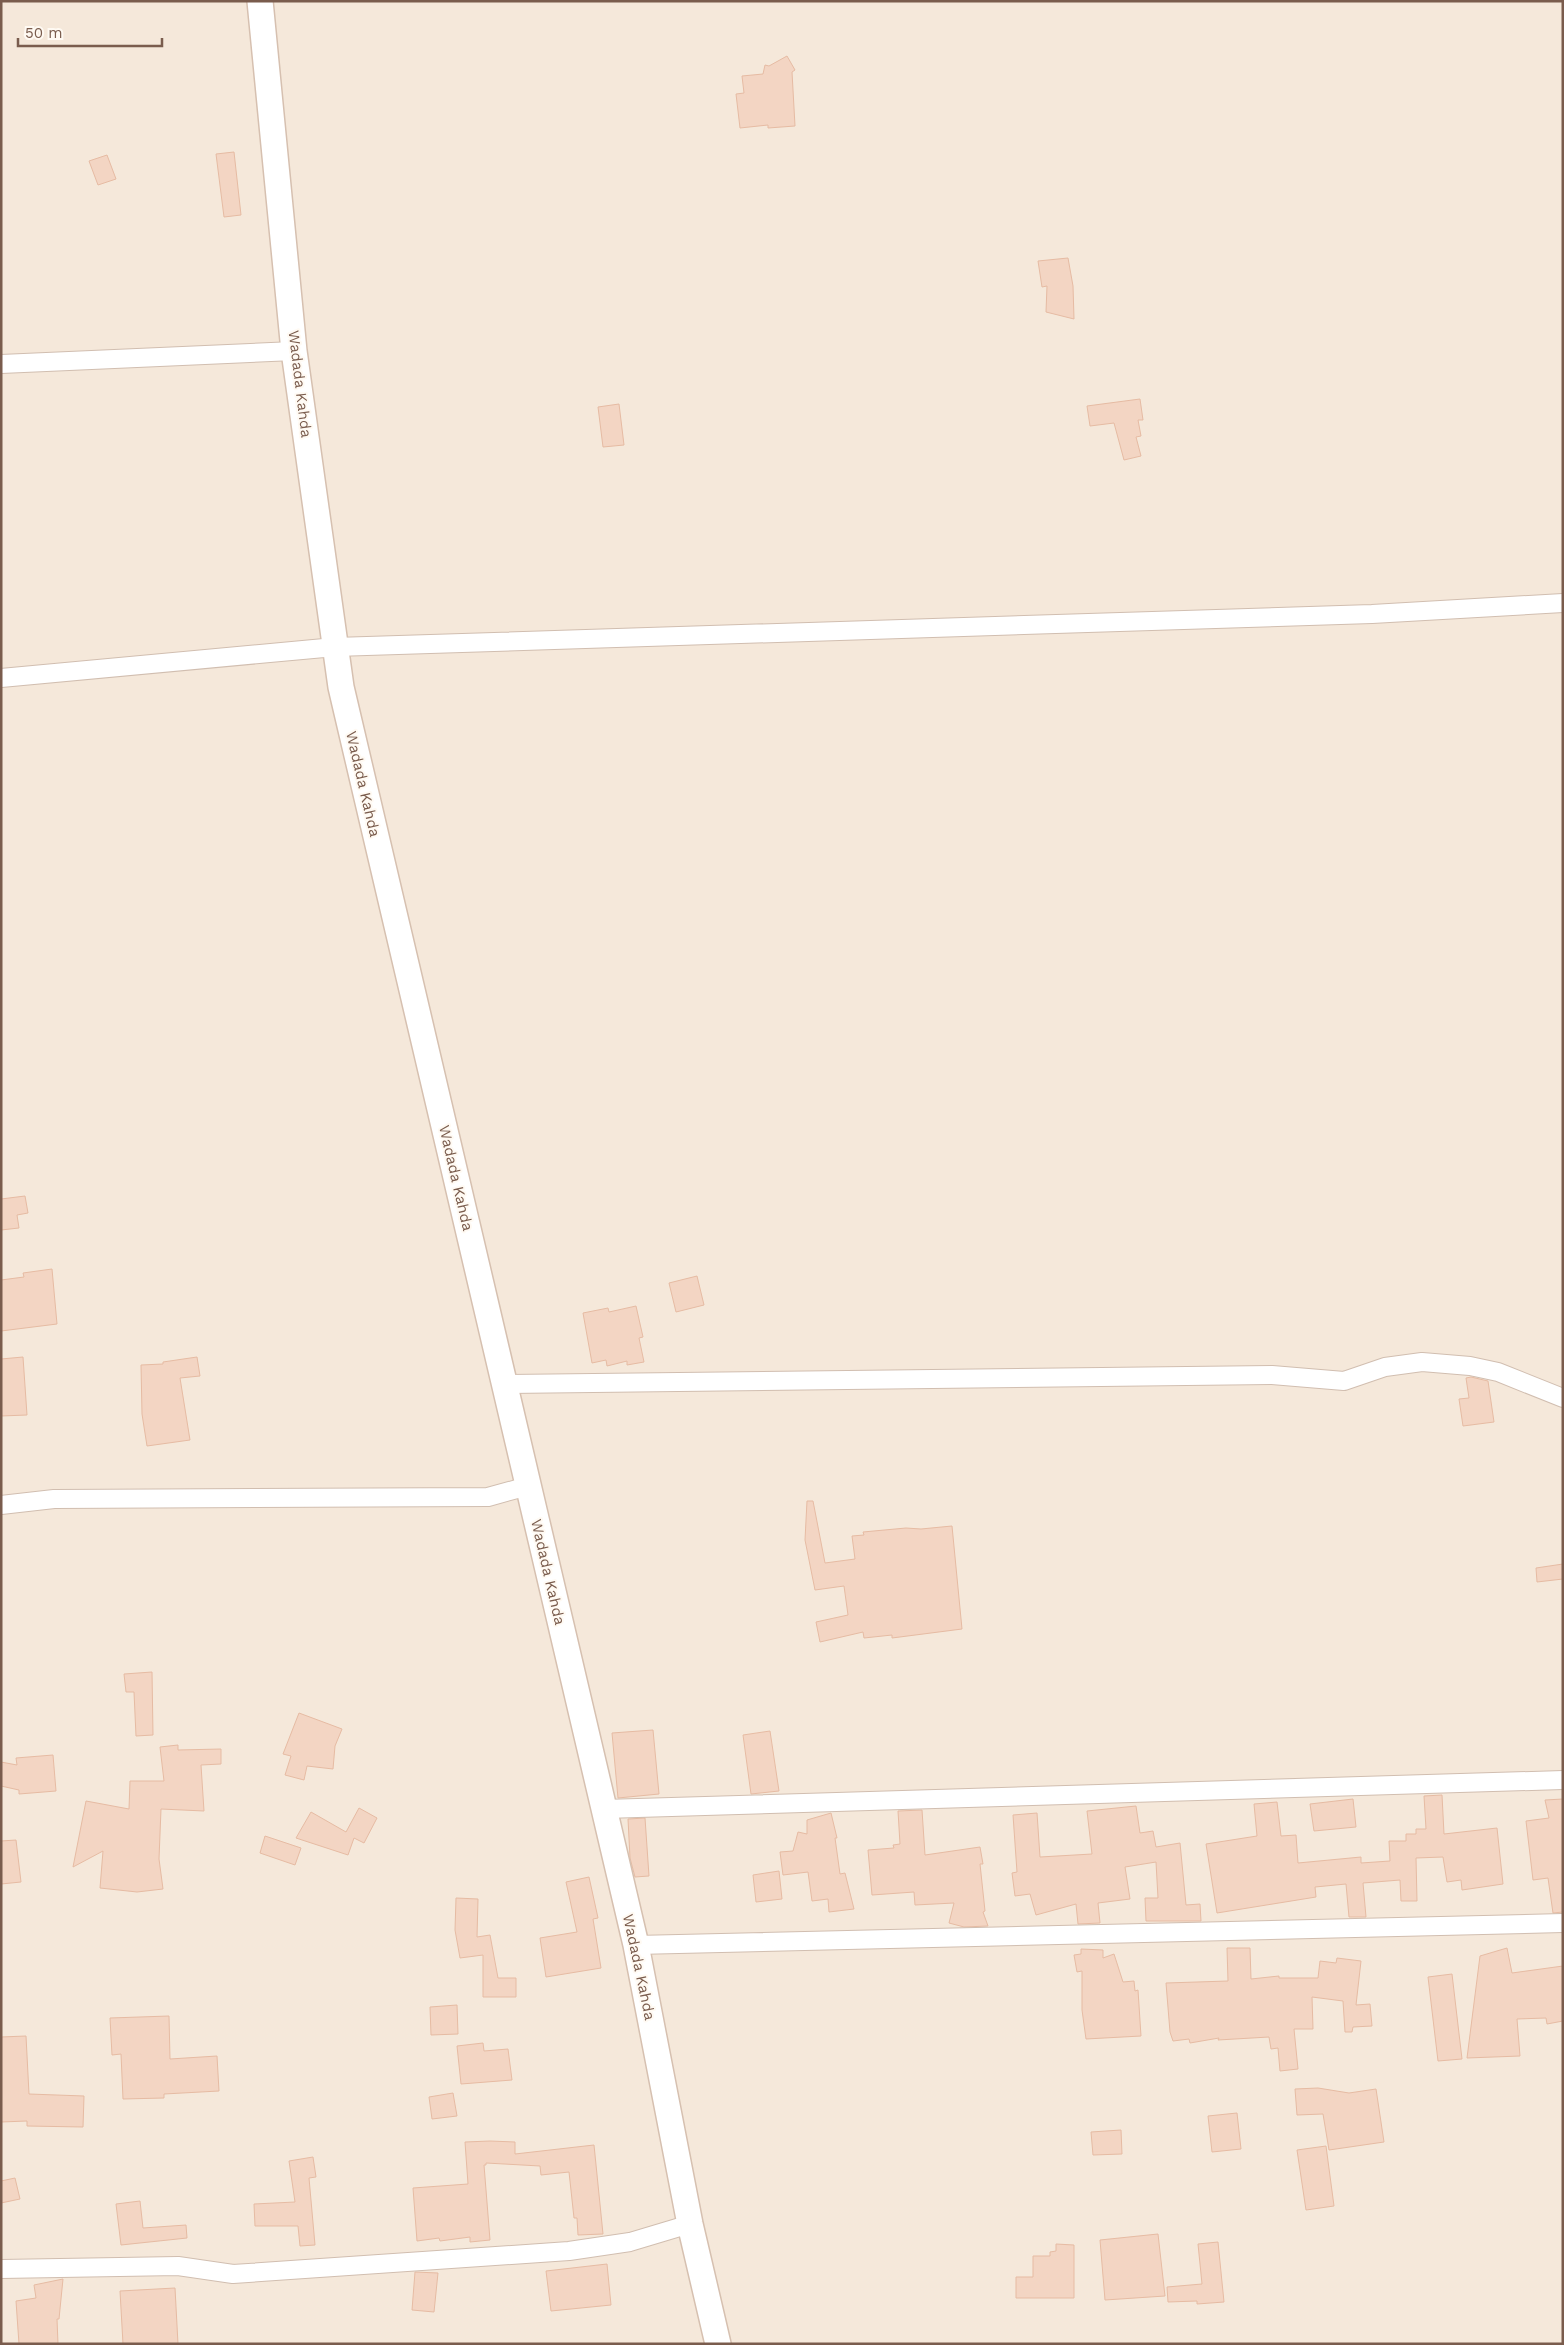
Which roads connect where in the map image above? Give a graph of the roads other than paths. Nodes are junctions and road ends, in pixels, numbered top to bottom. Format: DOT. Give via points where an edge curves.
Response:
graph roads {
  1 [pos="260,1"];
  2 [pos="294,351"];
  3 [pos="1,364"];
  4 [pos="1563,602"];
  5 [pos="335,647"];
  6 [pos="1,678"];
  7 [pos="504,1384"];
  8 [pos="1563,1398"];
  9 [pos="528,1486"];
  10 [pos="1,1505"];
  11 [pos="1563,1780"];
  12 [pos="604,1810"];
  13 [pos="1563,1923"];
  14 [pos="636,1945"];
  15 [pos="690,2224"];
  16 [pos="1,2269"];
  17 [pos="718,2344"];
  1 -- 2 [label="main road, Wadada Kahda"];
  2 -- 3 [label="street"];
  2 -- 5 [label="main road, Wadada Kahda"];
  4 -- 5 [label="street" via="1372,614"];
  5 -- 6 [label="street"];
  5 -- 7 [label="main road, Wadada Kahda" via="341,687"];
  7 -- 8 [label="street" via="1272,1375 1344,1380 1385,1367 1422,1362 1498,1372"];
  7 -- 9 [label="main road, Wadada Kahda"];
  9 -- 10 [label="street" via="488,1497 54,1499"];
  9 -- 12 [label="main road, Wadada Kahda"];
  11 -- 12 [label="street"];
  12 -- 14 [label="main road, Wadada Kahda"];
  13 -- 14 [label="street"];
  14 -- 15 [label="main road, Wadada Kahda"];
  15 -- 16 [label="street" via="630,2242 569,2251 253,2273 233,2274 178,2266"];
  15 -- 17 [label="main road, Wadada Kahda"];
}
